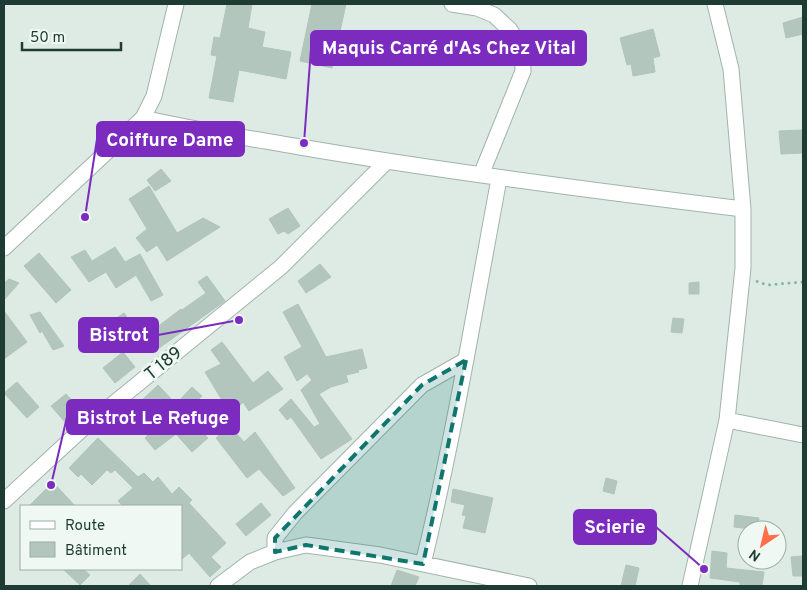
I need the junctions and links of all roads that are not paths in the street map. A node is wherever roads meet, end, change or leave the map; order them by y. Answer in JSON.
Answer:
{"nodes":[{"id":1,"x":176,"y":4,"type":"edge"},
{"id":2,"x":452,"y":4,"type":"edge"},
{"id":3,"x":715,"y":4,"type":"edge"},
{"id":4,"x":144,"y":118,"type":"junction"},
{"id":5,"x":386,"y":162,"type":"junction"},
{"id":6,"x":481,"y":175,"type":"junction"},
{"id":7,"x":499,"y":179,"type":"junction"},
{"id":8,"x":744,"y":209,"type":"junction"},
{"id":9,"x":4,"y":248,"type":"edge"},
{"id":10,"x":466,"y":360,"type":"junction"},
{"id":11,"x":727,"y":420,"type":"junction"},
{"id":12,"x":803,"y":435,"type":"edge"},
{"id":13,"x":4,"y":501,"type":"edge"},
{"id":14,"x":275,"y":552,"type":"junction"},
{"id":15,"x":423,"y":564,"type":"junction"},
{"id":16,"x":218,"y":586,"type":"edge"},
{"id":17,"x":529,"y":586,"type":"edge"},
{"id":18,"x":690,"y":586,"type":"edge"}],
"edges":[{"from":1,"to":4,"type":"street"},
{"from":2,"to":6,"type":"street"},
{"from":3,"to":8,"type":"street"},
{"from":4,"to":5,"type":"street"},
{"from":4,"to":9,"type":"street"},
{"from":5,"to":6,"type":"street"},
{"from":5,"to":13,"type":"street","name":"T 189"},
{"from":6,"to":7,"type":"street"},
{"from":7,"to":8,"type":"street"},
{"from":7,"to":10,"type":"street"},
{"from":8,"to":11,"type":"street"},
{"from":10,"to":14,"type":"street"},
{"from":10,"to":15,"type":"street"},
{"from":11,"to":12,"type":"street"},
{"from":11,"to":18,"type":"street"},
{"from":14,"to":15,"type":"street"},
{"from":14,"to":16,"type":"street"},
{"from":15,"to":17,"type":"street"}]}
